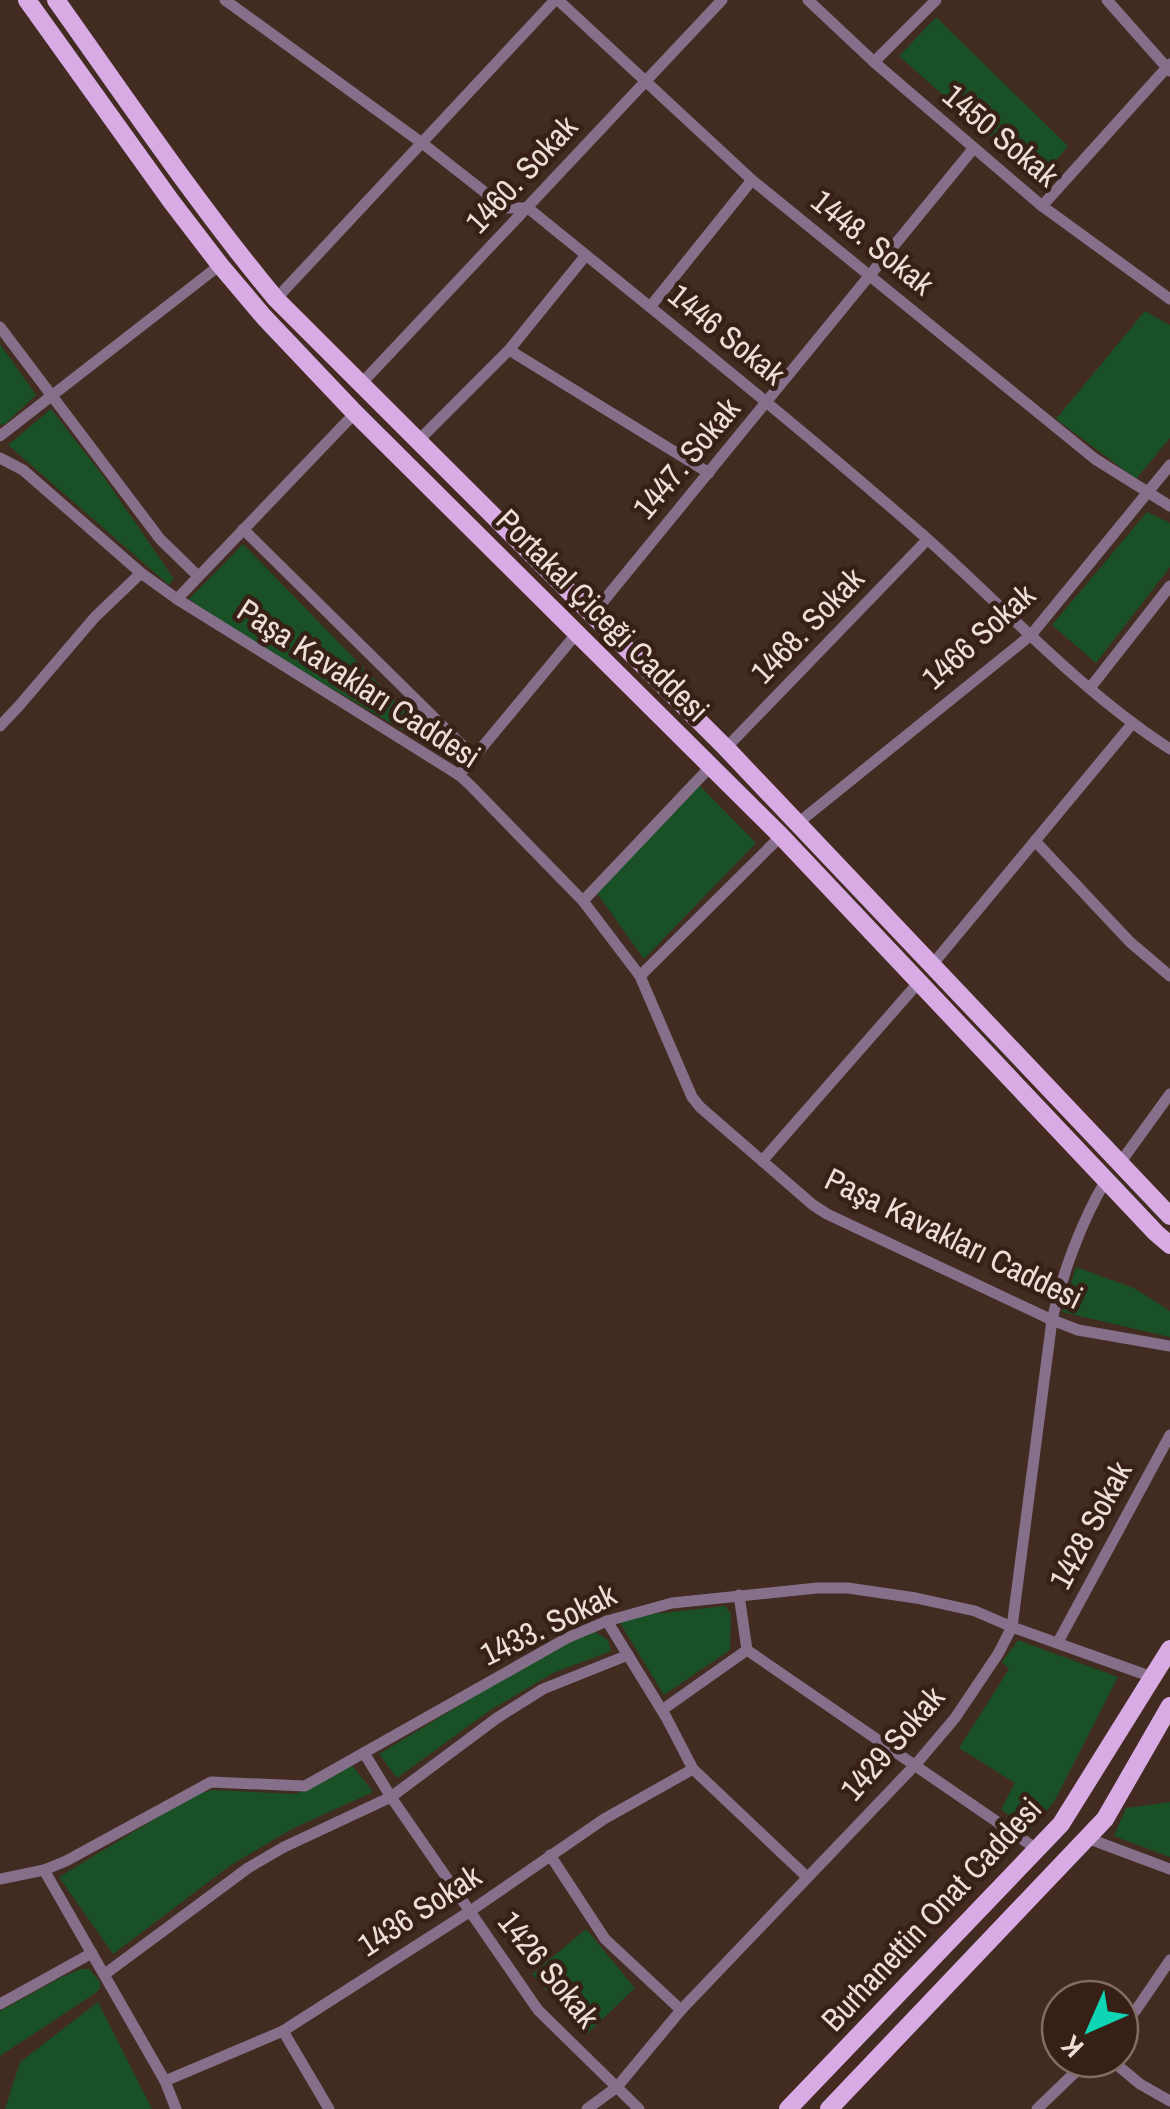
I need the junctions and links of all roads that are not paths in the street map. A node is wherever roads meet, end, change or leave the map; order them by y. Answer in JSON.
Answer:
{"nodes":[{"id":1,"x":27,"y":0,"type":"edge"},
{"id":2,"x":56,"y":0,"type":"edge"},
{"id":3,"x":226,"y":0,"type":"edge"},
{"id":4,"x":556,"y":0,"type":"edge"},
{"id":5,"x":722,"y":0,"type":"edge"},
{"id":6,"x":808,"y":0,"type":"edge"},
{"id":7,"x":936,"y":0,"type":"edge"},
{"id":8,"x":1108,"y":0,"type":"edge"},
{"id":9,"x":874,"y":62,"type":"junction"},
{"id":10,"x":1168,"y":67,"type":"edge"},
{"id":11,"x":644,"y":82,"type":"junction"},
{"id":12,"x":422,"y":143,"type":"junction"},
{"id":13,"x":973,"y":149,"type":"junction"},
{"id":14,"x":752,"y":180,"type":"junction"},
{"id":15,"x":1042,"y":206,"type":"junction"},
{"id":16,"x":528,"y":208,"type":"junction"},
{"id":17,"x":586,"y":255,"type":"junction"},
{"id":18,"x":220,"y":264,"type":"junction"},
{"id":19,"x":871,"y":276,"type":"junction"},
{"id":20,"x":276,"y":299,"type":"junction"},
{"id":21,"x":1170,"y":299,"type":"edge"},
{"id":22,"x":650,"y":307,"type":"junction"},
{"id":23,"x":0,"y":327,"type":"edge"},
{"id":24,"x":509,"y":350,"type":"junction"},
{"id":25,"x":360,"y":386,"type":"junction"},
{"id":26,"x":52,"y":396,"type":"junction"},
{"id":27,"x":768,"y":402,"type":"junction"},
{"id":28,"x":355,"y":413,"type":"junction"},
{"id":29,"x":0,"y":436,"type":"edge"},
{"id":30,"x":417,"y":442,"type":"junction"},
{"id":31,"x":0,"y":458,"type":"edge"},
{"id":32,"x":1170,"y":464,"type":"edge"},
{"id":33,"x":709,"y":473,"type":"junction"},
{"id":34,"x":1147,"y":492,"type":"junction"},
{"id":35,"x":1170,"y":506,"type":"edge"},
{"id":36,"x":243,"y":529,"type":"junction"},
{"id":37,"x":928,"y":540,"type":"junction"},
{"id":38,"x":140,"y":573,"type":"junction"},
{"id":39,"x":198,"y":576,"type":"junction"},
{"id":40,"x":1170,"y":586,"type":"edge"},
{"id":41,"x":177,"y":599,"type":"junction"},
{"id":42,"x":592,"y":614,"type":"junction"},
{"id":43,"x":577,"y":632,"type":"junction"},
{"id":44,"x":1031,"y":635,"type":"junction"},
{"id":45,"x":1090,"y":688,"type":"junction"},
{"id":46,"x":1132,"y":724,"type":"junction"},
{"id":47,"x":0,"y":726,"type":"edge"},
{"id":48,"x":726,"y":748,"type":"junction"},
{"id":49,"x":1170,"y":748,"type":"edge"},
{"id":50,"x":474,"y":757,"type":"junction"},
{"id":51,"x":712,"y":765,"type":"junction"},
{"id":52,"x":459,"y":775,"type":"junction"},
{"id":53,"x":798,"y":823,"type":"junction"},
{"id":54,"x":781,"y":836,"type":"junction"},
{"id":55,"x":1034,"y":841,"type":"junction"},
{"id":56,"x":583,"y":901,"type":"junction"},
{"id":57,"x":932,"y":965,"type":"junction"},
{"id":58,"x":640,"y":976,"type":"junction"},
{"id":59,"x":1170,"y":976,"type":"edge"},
{"id":60,"x":919,"y":982,"type":"junction"},
{"id":61,"x":1170,"y":1094,"type":"edge"},
{"id":62,"x":762,"y":1161,"type":"junction"},
{"id":63,"x":1120,"y":1163,"type":"junction"},
{"id":64,"x":1106,"y":1180,"type":"junction"},
{"id":65,"x":1170,"y":1216,"type":"edge"},
{"id":66,"x":1170,"y":1245,"type":"edge"},
{"id":67,"x":1052,"y":1320,"type":"junction"},
{"id":68,"x":1170,"y":1346,"type":"edge"},
{"id":69,"x":1170,"y":1435,"type":"edge"},
{"id":70,"x":739,"y":1595,"type":"junction"},
{"id":71,"x":607,"y":1620,"type":"junction"},
{"id":72,"x":1012,"y":1627,"type":"junction"},
{"id":73,"x":1058,"y":1642,"type":"junction"},
{"id":74,"x":1170,"y":1649,"type":"edge"},
{"id":75,"x":747,"y":1650,"type":"junction"},
{"id":76,"x":628,"y":1655,"type":"junction"},
{"id":77,"x":1152,"y":1677,"type":"junction"},
{"id":78,"x":1170,"y":1706,"type":"edge"},
{"id":79,"x":662,"y":1710,"type":"junction"},
{"id":80,"x":364,"y":1753,"type":"junction"},
{"id":81,"x":916,"y":1764,"type":"junction"},
{"id":82,"x":694,"y":1769,"type":"junction"},
{"id":83,"x":390,"y":1797,"type":"junction"},
{"id":84,"x":1087,"y":1838,"type":"junction"},
{"id":85,"x":1038,"y":1850,"type":"junction"},
{"id":86,"x":550,"y":1855,"type":"junction"},
{"id":87,"x":1170,"y":1869,"type":"edge"},
{"id":88,"x":44,"y":1870,"type":"junction"},
{"id":89,"x":807,"y":1878,"type":"junction"},
{"id":90,"x":0,"y":1879,"type":"edge"},
{"id":91,"x":469,"y":1912,"type":"junction"},
{"id":92,"x":92,"y":1954,"type":"junction"},
{"id":93,"x":1170,"y":1960,"type":"edge"},
{"id":94,"x":105,"y":1974,"type":"junction"},
{"id":95,"x":0,"y":2004,"type":"edge"},
{"id":96,"x":1140,"y":2004,"type":"edge"},
{"id":97,"x":681,"y":2010,"type":"junction"},
{"id":98,"x":283,"y":2031,"type":"junction"},
{"id":99,"x":1068,"y":2079,"type":"edge"},
{"id":100,"x":1134,"y":2079,"type":"edge"},
{"id":101,"x":165,"y":2081,"type":"junction"},
{"id":102,"x":617,"y":2087,"type":"junction"},
{"id":103,"x":1170,"y":2100,"type":"edge"},
{"id":104,"x":837,"y":2106,"type":"edge"},
{"id":105,"x":176,"y":2109,"type":"edge"},
{"id":106,"x":329,"y":2109,"type":"edge"},
{"id":107,"x":587,"y":2109,"type":"edge"},
{"id":108,"x":639,"y":2109,"type":"edge"},
{"id":109,"x":788,"y":2109,"type":"edge"},
{"id":110,"x":1037,"y":2109,"type":"edge"}],
"edges":[{"from":1,"to":18,"type":"main road","name":"Portakal Çiceği Caddesi"},
{"from":2,"to":20,"type":"main road","name":"Portakal Çiceği Caddesi"},
{"from":3,"to":12,"type":"street","name":"1446 Sokak"},
{"from":4,"to":11,"type":"street","name":"1448. Sokak"},
{"from":4,"to":12,"type":"street"},
{"from":5,"to":11,"type":"street","name":"1460. Sokak"},
{"from":6,"to":9,"type":"street","name":"1450 Sokak"},
{"from":7,"to":9,"type":"street"},
{"from":8,"to":10,"type":"street"},
{"from":9,"to":13,"type":"street","name":"1450 Sokak"},
{"from":10,"to":15,"type":"street"},
{"from":11,"to":14,"type":"street","name":"1448. Sokak"},
{"from":11,"to":16,"type":"street","name":"1460. Sokak"},
{"from":12,"to":16,"type":"street","name":"1446 Sokak"},
{"from":12,"to":20,"type":"street"},
{"from":13,"to":15,"type":"street","name":"1450 Sokak"},
{"from":13,"to":19,"type":"street","name":"1447. Sokak"},
{"from":14,"to":19,"type":"street","name":"1448. Sokak"},
{"from":14,"to":22,"type":"street"},
{"from":15,"to":21,"type":"street","name":"1450 Sokak"},
{"from":16,"to":17,"type":"street","name":"1446 Sokak"},
{"from":16,"to":25,"type":"street","name":"1460. Sokak"},
{"from":17,"to":22,"type":"street","name":"1446 Sokak"},
{"from":17,"to":24,"type":"street"},
{"from":18,"to":26,"type":"street"},
{"from":18,"to":28,"type":"main road","name":"Portakal Çiceği Caddesi"},
{"from":19,"to":27,"type":"street","name":"1447. Sokak"},
{"from":19,"to":34,"type":"street","name":"1448. Sokak"},
{"from":20,"to":25,"type":"main road","name":"Portakal Çiceği Caddesi"},
{"from":22,"to":27,"type":"street","name":"1446 Sokak"},
{"from":23,"to":26,"type":"street"},
{"from":24,"to":30,"type":"street"},
{"from":24,"to":33,"type":"street"},
{"from":25,"to":30,"type":"main road","name":"Portakal Çiceği Caddesi"},
{"from":26,"to":29,"type":"street"},
{"from":26,"to":39,"type":"street"},
{"from":27,"to":33,"type":"street","name":"1447. Sokak"},
{"from":27,"to":37,"type":"street","name":"1446 Sokak"},
{"from":28,"to":36,"type":"street"},
{"from":28,"to":43,"type":"main road","name":"Portakal Çiceği Caddesi"},
{"from":30,"to":42,"type":"main road","name":"Portakal Çiceği Caddesi"},
{"from":31,"to":38,"type":"street","name":"Paşa Kavakları Caddesi"},
{"from":32,"to":34,"type":"street","name":"1466 Sokak"},
{"from":33,"to":42,"type":"street","name":"1447. Sokak"},
{"from":34,"to":35,"type":"street","name":"1448. Sokak"},
{"from":34,"to":44,"type":"street","name":"1466 Sokak"},
{"from":36,"to":39,"type":"street"},
{"from":36,"to":50,"type":"street"},
{"from":37,"to":44,"type":"street","name":"1446 Sokak"},
{"from":37,"to":48,"type":"street","name":"1468. Sokak"},
{"from":38,"to":41,"type":"street","name":"Paşa Kavakları Caddesi"},
{"from":38,"to":47,"type":"street"},
{"from":39,"to":41,"type":"street"},
{"from":40,"to":45,"type":"street"},
{"from":41,"to":52,"type":"street","name":"Paşa Kavakları Caddesi"},
{"from":42,"to":48,"type":"main road","name":"Portakal Çiceği Caddesi"},
{"from":43,"to":50,"type":"street"},
{"from":43,"to":51,"type":"main road","name":"Portakal Çiceği Caddesi"},
{"from":44,"to":45,"type":"street","name":"1446 Sokak"},
{"from":44,"to":53,"type":"street","name":"1466 Sokak"},
{"from":45,"to":46,"type":"street","name":"1446 Sokak"},
{"from":46,"to":49,"type":"street","name":"1446 Sokak"},
{"from":46,"to":55,"type":"street"},
{"from":48,"to":53,"type":"main road","name":"Portakal Çiceği Caddesi"},
{"from":50,"to":52,"type":"street"},
{"from":51,"to":54,"type":"main road","name":"Portakal Çiceği Caddesi"},
{"from":51,"to":56,"type":"street"},
{"from":52,"to":56,"type":"street","name":"Paşa Kavakları Caddesi"},
{"from":53,"to":57,"type":"main road","name":"Portakal Çiceği Caddesi"},
{"from":54,"to":58,"type":"street"},
{"from":54,"to":60,"type":"main road","name":"Portakal Çiceği Caddesi"},
{"from":55,"to":57,"type":"street"},
{"from":55,"to":59,"type":"street"},
{"from":56,"to":58,"type":"street","name":"Paşa Kavakları Caddesi"},
{"from":57,"to":63,"type":"main road","name":"Portakal Çiceği Caddesi"},
{"from":58,"to":62,"type":"street","name":"Paşa Kavakları Caddesi"},
{"from":60,"to":62,"type":"street"},
{"from":60,"to":64,"type":"main road","name":"Portakal Çiceği Caddesi"},
{"from":61,"to":63,"type":"street"},
{"from":62,"to":67,"type":"street","name":"Paşa Kavakları Caddesi"},
{"from":63,"to":65,"type":"main road","name":"Portakal Çiceği Caddesi"},
{"from":64,"to":66,"type":"main road","name":"Portakal Çiceği Caddesi"},
{"from":64,"to":67,"type":"street","name":"1429 Sokak"},
{"from":67,"to":68,"type":"street","name":"Paşa Kavakları Caddesi"},
{"from":67,"to":72,"type":"street","name":"1429 Sokak"},
{"from":69,"to":73,"type":"street","name":"1428 Sokak"},
{"from":70,"to":71,"type":"street","name":"1433. Sokak"},
{"from":70,"to":72,"type":"street","name":"1433. Sokak"},
{"from":70,"to":75,"type":"street"},
{"from":71,"to":76,"type":"street"},
{"from":71,"to":80,"type":"street","name":"1433. Sokak"},
{"from":72,"to":73,"type":"street","name":"1433. Sokak"},
{"from":72,"to":81,"type":"street","name":"1429 Sokak"},
{"from":73,"to":77,"type":"street","name":"1433. Sokak"},
{"from":74,"to":77,"type":"main road","name":"Burhanettin Onat Caddesi"},
{"from":75,"to":79,"type":"street"},
{"from":75,"to":81,"type":"street"},
{"from":76,"to":79,"type":"street"},
{"from":76,"to":83,"type":"street"},
{"from":77,"to":85,"type":"main road","name":"Burhanettin Onat Caddesi"},
{"from":78,"to":84,"type":"main road","name":"Burhanettin Onat Caddesi"},
{"from":79,"to":82,"type":"street"},
{"from":80,"to":83,"type":"street","name":"1426 Sokak"},
{"from":80,"to":88,"type":"street","name":"1433. Sokak"},
{"from":81,"to":85,"type":"street"},
{"from":81,"to":89,"type":"street","name":"1429 Sokak"},
{"from":82,"to":86,"type":"street","name":"1436 Sokak"},
{"from":82,"to":89,"type":"street"},
{"from":83,"to":91,"type":"street","name":"1426 Sokak"},
{"from":83,"to":94,"type":"street"},
{"from":84,"to":87,"type":"street"},
{"from":84,"to":104,"type":"main road","name":"Burhanettin Onat Caddesi"},
{"from":85,"to":109,"type":"main road","name":"Burhanettin Onat Caddesi"},
{"from":86,"to":91,"type":"street","name":"1436 Sokak"},
{"from":86,"to":97,"type":"street"},
{"from":88,"to":90,"type":"street","name":"1433. Sokak"},
{"from":88,"to":92,"type":"street"},
{"from":89,"to":97,"type":"street","name":"1429 Sokak"},
{"from":91,"to":98,"type":"street","name":"1436 Sokak"},
{"from":91,"to":102,"type":"street","name":"1426 Sokak"},
{"from":92,"to":94,"type":"street"},
{"from":92,"to":95,"type":"street"},
{"from":93,"to":96,"type":"street"},
{"from":94,"to":101,"type":"street"},
{"from":97,"to":102,"type":"street","name":"1429 Sokak"},
{"from":98,"to":101,"type":"street","name":"1436 Sokak"},
{"from":98,"to":106,"type":"street"},
{"from":99,"to":110,"type":"street"},
{"from":100,"to":103,"type":"street"},
{"from":101,"to":105,"type":"street"},
{"from":102,"to":107,"type":"street","name":"1429 Sokak"},
{"from":102,"to":108,"type":"street","name":"1426 Sokak"}]}
